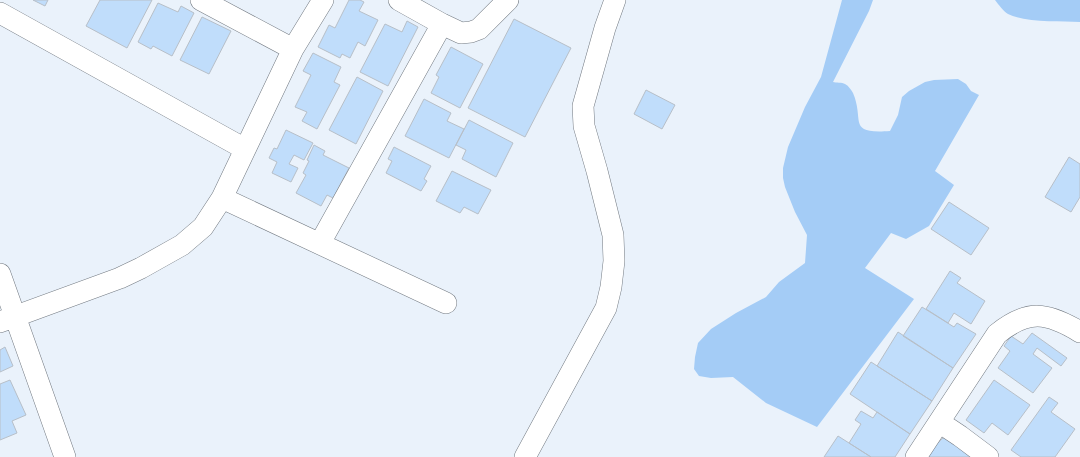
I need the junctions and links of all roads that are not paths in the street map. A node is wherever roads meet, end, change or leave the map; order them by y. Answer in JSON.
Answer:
{"nodes":[{"id":1,"x":201,"y":0,"type":"edge"},
{"id":2,"x":323,"y":0,"type":"edge"},
{"id":3,"x":399,"y":0,"type":"edge"},
{"id":4,"x":508,"y":0,"type":"edge"},
{"id":5,"x":615,"y":0,"type":"edge"},
{"id":6,"x":0,"y":13,"type":"edge"},
{"id":7,"x":442,"y":24,"type":"junction"},
{"id":8,"x":292,"y":49,"type":"junction"},
{"id":9,"x":245,"y":149,"type":"junction"},
{"id":10,"x":222,"y":198,"type":"junction"},
{"id":11,"x":320,"y":243,"type":"junction"},
{"id":12,"x":0,"y":274,"type":"edge"},
{"id":13,"x":446,"y":303,"type":"dead end"},
{"id":14,"x":8,"y":319,"type":"edge"},
{"id":15,"x":1080,"y":332,"type":"edge"},
{"id":16,"x":938,"y":422,"type":"junction"},
{"id":17,"x":58,"y":455,"type":"edge"},
{"id":18,"x":525,"y":457,"type":"edge"},
{"id":19,"x":916,"y":457,"type":"edge"},
{"id":20,"x":988,"y":457,"type":"edge"}],
"edges":[{"from":1,"to":8,"type":"street"},
{"from":2,"to":8,"type":"street"},
{"from":3,"to":7,"type":"street"},
{"from":4,"to":7,"type":"street"},
{"from":5,"to":18,"type":"street"},
{"from":6,"to":9,"type":"street"},
{"from":7,"to":11,"type":"street"},
{"from":8,"to":9,"type":"street"},
{"from":9,"to":10,"type":"street"},
{"from":10,"to":11,"type":"street"},
{"from":10,"to":14,"type":"street"},
{"from":11,"to":13,"type":"street"},
{"from":12,"to":14,"type":"street"},
{"from":14,"to":17,"type":"street"},
{"from":15,"to":16,"type":"street"},
{"from":16,"to":19,"type":"street"},
{"from":16,"to":20,"type":"street"}]}
